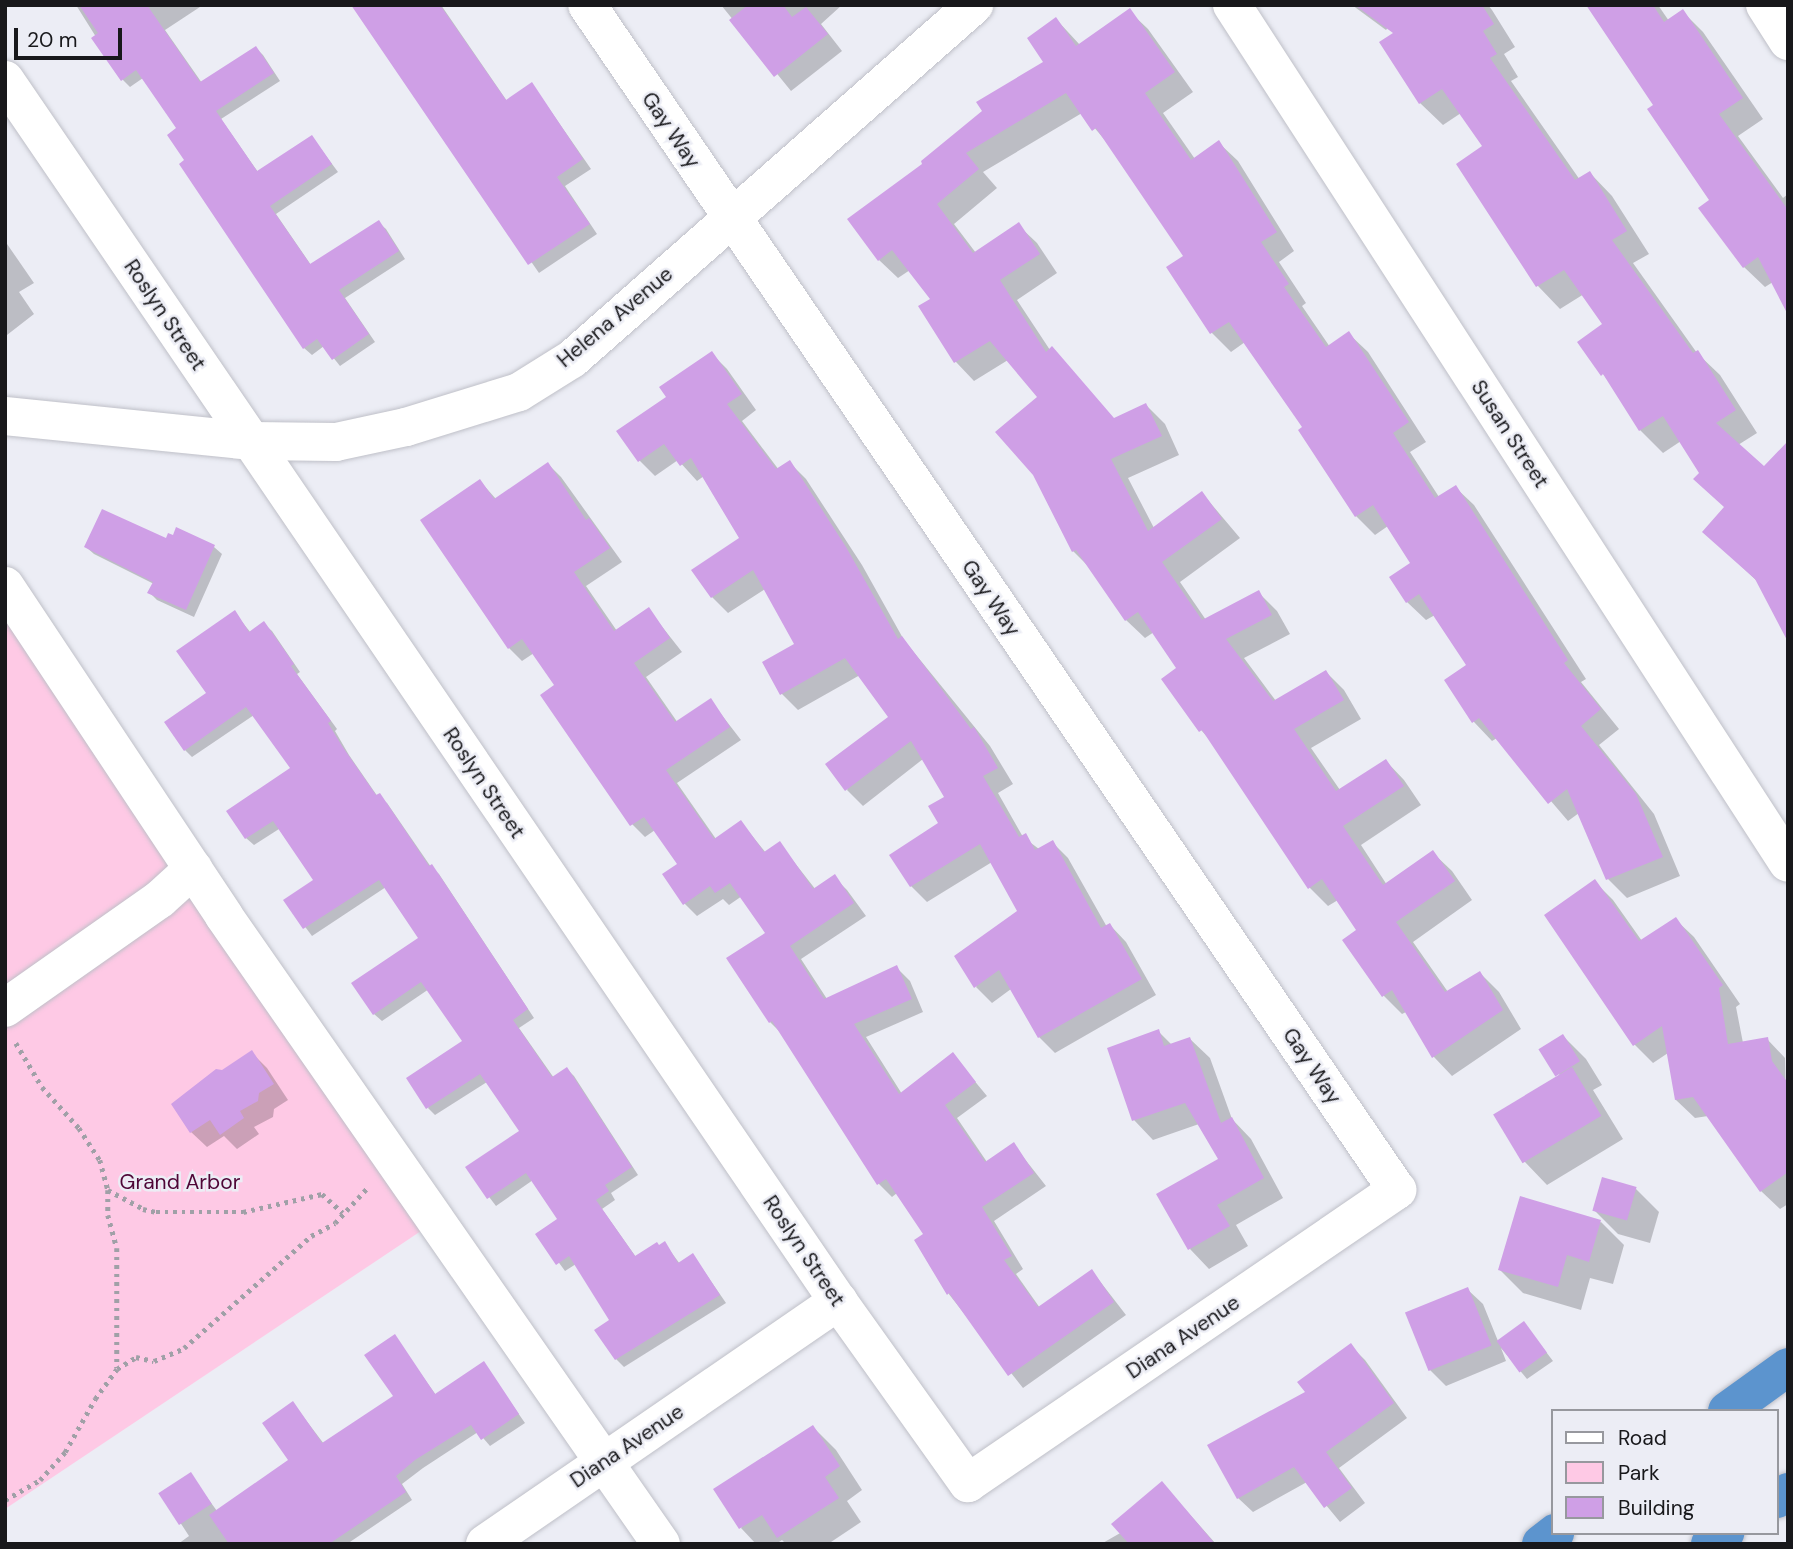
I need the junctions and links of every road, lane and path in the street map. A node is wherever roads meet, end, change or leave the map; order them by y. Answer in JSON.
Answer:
{"nodes":[{"id":1,"x":587,"y":5,"type":"edge"},
{"id":2,"x":974,"y":5,"type":"edge"},
{"id":3,"x":1232,"y":5,"type":"edge"},
{"id":4,"x":1765,"y":5,"type":"edge"},
{"id":5,"x":1788,"y":41,"type":"edge"},
{"id":6,"x":5,"y":80,"type":"edge"},
{"id":7,"x":730,"y":217,"type":"junction"},
{"id":8,"x":5,"y":416,"type":"edge"},
{"id":9,"x":251,"y":441,"type":"junction"},
{"id":10,"x":5,"y":586,"type":"edge"},
{"id":11,"x":1788,"y":863,"type":"edge"},
{"id":12,"x":193,"y":869,"type":"junction"},
{"id":13,"x":8,"y":1022,"type":"edge"},
{"id":14,"x":399,"y":1167,"type":"junction"},
{"id":15,"x":108,"y":1190,"type":"junction"},
{"id":16,"x":1397,"y":1190,"type":"joint"},
{"id":17,"x":343,"y":1213,"type":"junction"},
{"id":18,"x":838,"y":1301,"type":"junction"},
{"id":19,"x":1788,"y":1367,"type":"edge"},
{"id":20,"x":117,"y":1369,"type":"junction"},
{"id":21,"x":1730,"y":1409,"type":"edge"},
{"id":22,"x":605,"y":1461,"type":"junction"},
{"id":23,"x":968,"y":1483,"type":"joint"},
{"id":24,"x":5,"y":1500,"type":"edge"},
{"id":25,"x":485,"y":1544,"type":"edge"},
{"id":26,"x":661,"y":1544,"type":"edge"}],
"edges":[{"from":1,"to":7,"type":"street","name":"Gay Way"},
{"from":2,"to":7,"type":"street","name":"Helena Avenue"},
{"from":3,"to":11,"type":"street","name":"Susan Street"},
{"from":4,"to":5,"type":"street"},
{"from":6,"to":9,"type":"street","name":"Roslyn Street"},
{"from":7,"to":9,"type":"street","name":"Helena Avenue"},
{"from":7,"to":16,"type":"street","name":"Gay Way"},
{"from":8,"to":9,"type":"street","name":"Helena Avenue"},
{"from":9,"to":18,"type":"street","name":"Roslyn Street"},
{"from":10,"to":12,"type":"street"},
{"from":12,"to":13,"type":"street"},
{"from":12,"to":14,"type":"street"},
{"from":13,"to":15,"type":"path"},
{"from":14,"to":17,"type":"path"},
{"from":14,"to":22,"type":"street"},
{"from":15,"to":17,"type":"path"},
{"from":15,"to":20,"type":"path"},
{"from":16,"to":23,"type":"street","name":"Diana Avenue"},
{"from":17,"to":20,"type":"path"},
{"from":18,"to":22,"type":"street","name":"Diana Avenue"},
{"from":18,"to":23,"type":"street","name":"Roslyn Street"},
{"from":19,"to":21,"type":"highway"},
{"from":20,"to":24,"type":"path"},
{"from":22,"to":25,"type":"street","name":"Diana Avenue"},
{"from":22,"to":26,"type":"street"}]}
